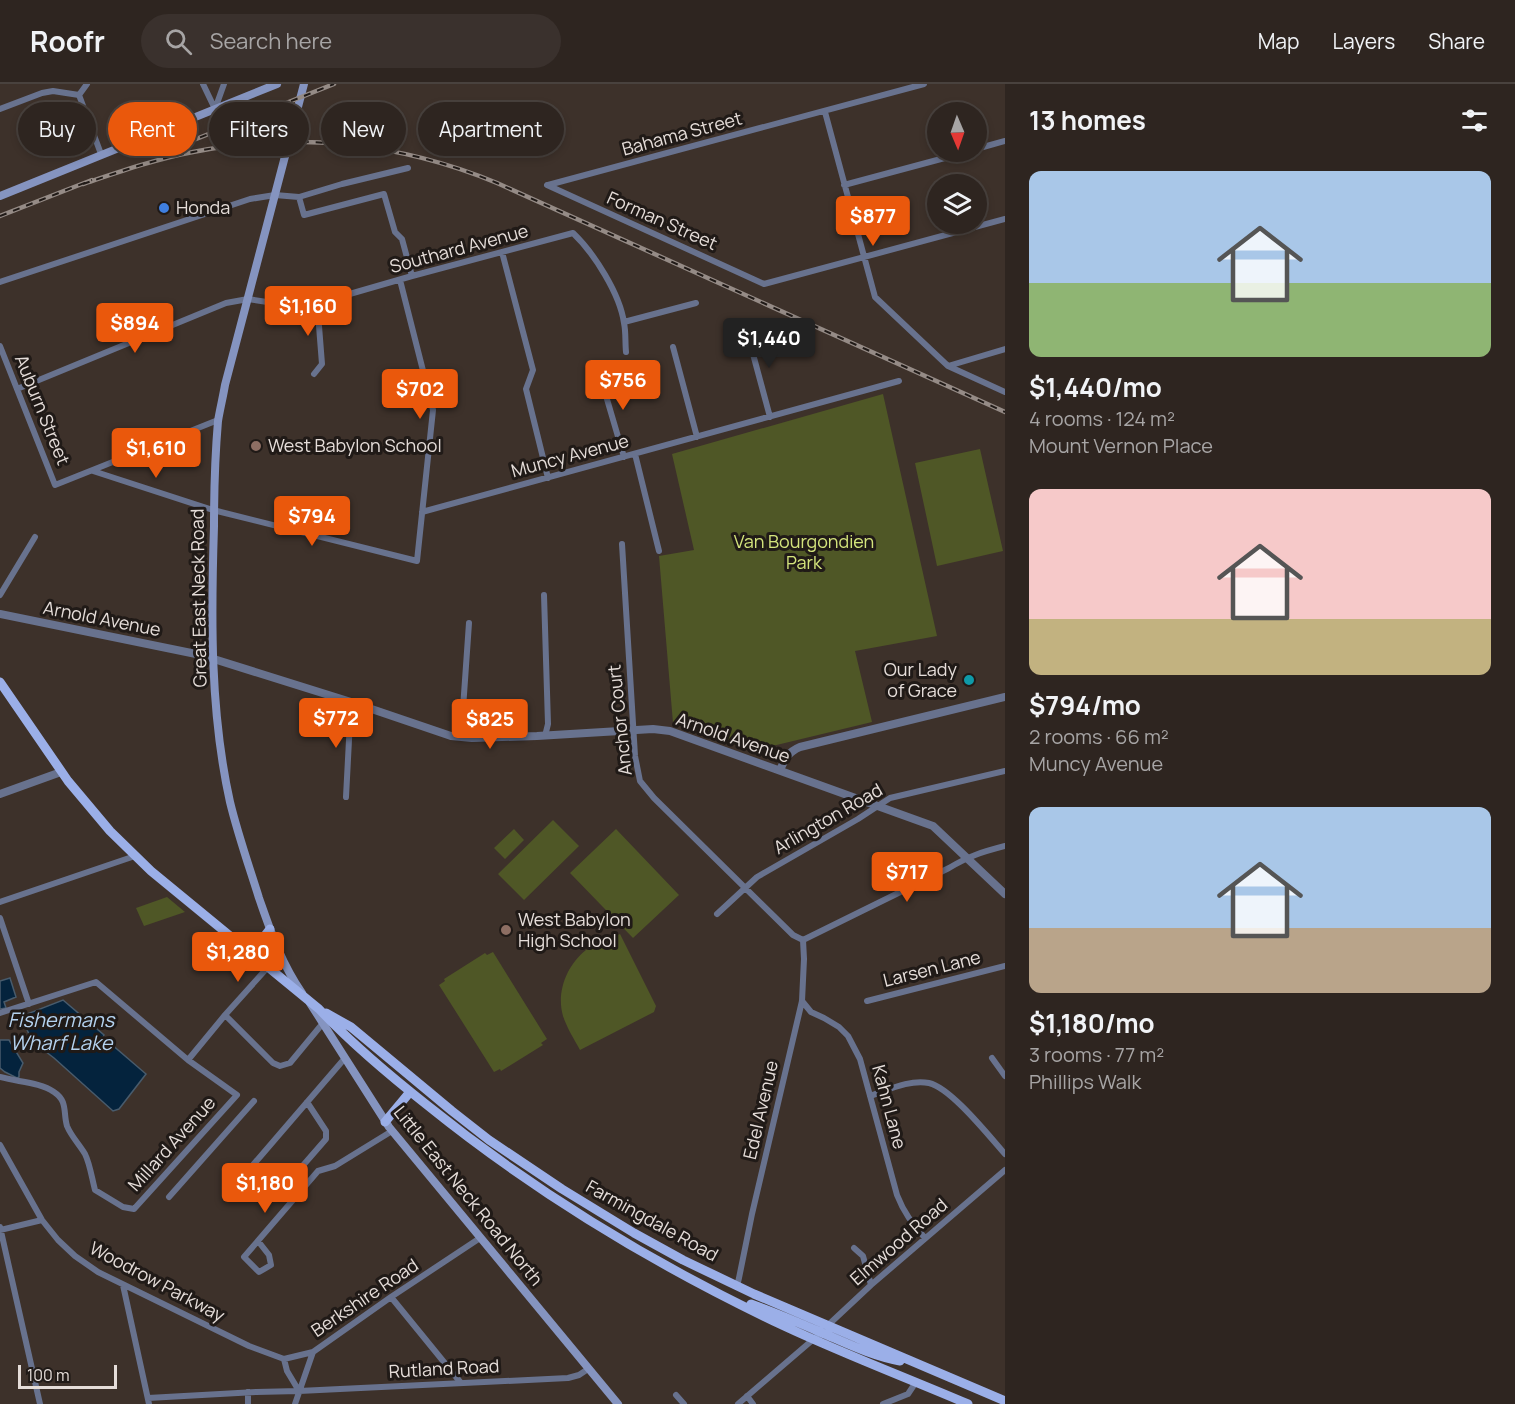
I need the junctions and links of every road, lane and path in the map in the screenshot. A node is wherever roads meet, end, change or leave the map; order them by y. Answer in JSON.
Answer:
{"nodes":[{"id":1,"x":87,"y":84,"type":"edge"},
{"id":2,"x":203,"y":84,"type":"edge"},
{"id":3,"x":224,"y":84,"type":"edge"},
{"id":4,"x":277,"y":84,"type":"edge"},
{"id":5,"x":304,"y":84,"type":"edge"},
{"id":6,"x":924,"y":84,"type":"edge"},
{"id":7,"x":79,"y":95,"type":"junction"},
{"id":8,"x":212,"y":102,"type":"edge"},
{"id":9,"x":218,"y":102,"type":"edge"},
{"id":10,"x":232,"y":102,"type":"edge"},
{"id":11,"x":0,"y":109,"type":"edge"},
{"id":12,"x":209,"y":111,"type":"edge"},
{"id":13,"x":825,"y":112,"type":"junction"},
{"id":14,"x":1005,"y":141,"type":"edge"},
{"id":15,"x":987,"y":146,"type":"edge"},
{"id":16,"x":101,"y":154,"type":"junction"},
{"id":17,"x":930,"y":162,"type":"edge"},
{"id":18,"x":408,"y":168,"type":"dead end"},
{"id":19,"x":548,"y":185,"type":"joint"},
{"id":20,"x":844,"y":185,"type":"junction"},
{"id":21,"x":275,"y":195,"type":"junction"},
{"id":22,"x":0,"y":196,"type":"edge"},
{"id":23,"x":299,"y":198,"type":"junction"},
{"id":24,"x":1005,"y":219,"type":"edge"},
{"id":25,"x":502,"y":252,"type":"junction"},
{"id":26,"x":864,"y":256,"type":"junction"},
{"id":27,"x":412,"y":276,"type":"junction"},
{"id":28,"x":400,"y":280,"type":"junction"},
{"id":29,"x":0,"y":282,"type":"edge"},
{"id":30,"x":248,"y":299,"type":"junction"},
{"id":31,"x":696,"y":303,"type":"dead end"},
{"id":32,"x":315,"y":304,"type":"junction"},
{"id":33,"x":624,"y":322,"type":"junction"},
{"id":34,"x":746,"y":328,"type":"dead end"},
{"id":35,"x":0,"y":346,"type":"edge"},
{"id":36,"x":673,"y":347,"type":"dead end"},
{"id":37,"x":1005,"y":350,"type":"edge"},
{"id":38,"x":626,"y":351,"type":"dead end"},
{"id":39,"x":948,"y":366,"type":"junction"},
{"id":40,"x":599,"y":372,"type":"dead end"},
{"id":41,"x":314,"y":374,"type":"dead end"},
{"id":42,"x":898,"y":381,"type":"dead end"},
{"id":43,"x":17,"y":389,"type":"junction"},
{"id":44,"x":1005,"y":392,"type":"edge"},
{"id":45,"x":770,"y":417,"type":"junction"},
{"id":46,"x":219,"y":420,"type":"junction"},
{"id":47,"x":697,"y":437,"type":"junction"},
{"id":48,"x":635,"y":454,"type":"junction"},
{"id":49,"x":624,"y":457,"type":"junction"},
{"id":50,"x":93,"y":471,"type":"junction"},
{"id":51,"x":548,"y":478,"type":"junction"},
{"id":52,"x":213,"y":510,"type":"junction"},
{"id":53,"x":422,"y":512,"type":"junction"},
{"id":54,"x":35,"y":537,"type":"dead end"},
{"id":55,"x":622,"y":544,"type":"dead end"},
{"id":56,"x":659,"y":550,"type":"dead end"},
{"id":57,"x":0,"y":595,"type":"edge"},
{"id":58,"x":544,"y":595,"type":"dead end"},
{"id":59,"x":0,"y":614,"type":"edge"},
{"id":60,"x":469,"y":623,"type":"dead end"},
{"id":61,"x":214,"y":658,"type":"junction"},
{"id":62,"x":0,"y":682,"type":"edge"},
{"id":63,"x":1005,"y":697,"type":"edge"},
{"id":64,"x":351,"y":702,"type":"junction"},
{"id":65,"x":633,"y":730,"type":"junction"},
{"id":66,"x":545,"y":736,"type":"junction"},
{"id":67,"x":461,"y":737,"type":"junction"},
{"id":68,"x":780,"y":770,"type":"junction"},
{"id":69,"x":1005,"y":771,"type":"edge"},
{"id":70,"x":61,"y":772,"type":"junction"},
{"id":71,"x":0,"y":794,"type":"edge"},
{"id":72,"x":346,"y":797,"type":"dead end"},
{"id":73,"x":877,"y":806,"type":"junction"},
{"id":74,"x":1005,"y":846,"type":"edge"},
{"id":75,"x":135,"y":856,"type":"junction"},
{"id":76,"x":967,"y":858,"type":"junction"},
{"id":77,"x":744,"y":888,"type":"junction"},
{"id":78,"x":1005,"y":894,"type":"edge"},
{"id":79,"x":0,"y":902,"type":"edge"},
{"id":80,"x":717,"y":914,"type":"dead end"},
{"id":81,"x":0,"y":918,"type":"edge"},
{"id":82,"x":270,"y":929,"type":"junction"},
{"id":83,"x":803,"y":940,"type":"junction"},
{"id":84,"x":243,"y":946,"type":"junction"},
{"id":85,"x":1005,"y":966,"type":"edge"},
{"id":86,"x":268,"y":967,"type":"junction"},
{"id":87,"x":306,"y":998,"type":"junction"},
{"id":88,"x":802,"y":1001,"type":"junction"},
{"id":89,"x":867,"y":1001,"type":"dead end"},
{"id":90,"x":29,"y":1004,"type":"junction"},
{"id":91,"x":319,"y":1009,"type":"junction"},
{"id":92,"x":0,"y":1013,"type":"edge"},
{"id":93,"x":225,"y":1015,"type":"junction"},
{"id":94,"x":323,"y":1023,"type":"junction"},
{"id":95,"x":345,"y":1058,"type":"junction"},
{"id":96,"x":992,"y":1058,"type":"dead end"},
{"id":97,"x":188,"y":1060,"type":"junction"},
{"id":98,"x":1005,"y":1076,"type":"edge"},
{"id":99,"x":0,"y":1077,"type":"edge"},
{"id":100,"x":410,"y":1092,"type":"junction"},
{"id":101,"x":870,"y":1096,"type":"junction"},
{"id":102,"x":254,"y":1101,"type":"dead end"},
{"id":103,"x":307,"y":1102,"type":"junction"},
{"id":104,"x":386,"y":1122,"type":"junction"},
{"id":105,"x":392,"y":1131,"type":"junction"},
{"id":106,"x":0,"y":1145,"type":"edge"},
{"id":107,"x":1005,"y":1154,"type":"edge"},
{"id":108,"x":250,"y":1168,"type":"junction"},
{"id":109,"x":1005,"y":1170,"type":"edge"},
{"id":110,"x":228,"y":1194,"type":"dead end"},
{"id":111,"x":169,"y":1197,"type":"dead end"},
{"id":112,"x":42,"y":1220,"type":"junction"},
{"id":113,"x":0,"y":1229,"type":"edge"},
{"id":114,"x":480,"y":1238,"type":"junction"},
{"id":115,"x":925,"y":1238,"type":"junction"},
{"id":116,"x":258,"y":1240,"type":"junction"},
{"id":117,"x":854,"y":1248,"type":"dead end"},
{"id":118,"x":123,"y":1285,"type":"junction"},
{"id":119,"x":871,"y":1285,"type":"junction"},
{"id":120,"x":737,"y":1286,"type":"junction"},
{"id":121,"x":391,"y":1297,"type":"junction"},
{"id":122,"x":821,"y":1332,"type":"junction"},
{"id":123,"x":313,"y":1352,"type":"junction"},
{"id":124,"x":284,"y":1359,"type":"junction"},
{"id":125,"x":588,"y":1369,"type":"junction"},
{"id":126,"x":916,"y":1382,"type":"junction"},
{"id":127,"x":461,"y":1383,"type":"junction"},
{"id":128,"x":299,"y":1391,"type":"junction"},
{"id":129,"x":248,"y":1392,"type":"junction"},
{"id":130,"x":676,"y":1395,"type":"dead end"},
{"id":131,"x":747,"y":1396,"type":"junction"},
{"id":132,"x":148,"y":1401,"type":"edge"},
{"id":133,"x":1005,"y":1401,"type":"edge"},
{"id":134,"x":40,"y":1404,"type":"edge"},
{"id":135,"x":248,"y":1404,"type":"edge"},
{"id":136,"x":295,"y":1404,"type":"edge"},
{"id":137,"x":618,"y":1404,"type":"edge"},
{"id":138,"x":684,"y":1404,"type":"edge"},
{"id":139,"x":738,"y":1404,"type":"edge"},
{"id":140,"x":753,"y":1404,"type":"edge"},
{"id":141,"x":883,"y":1404,"type":"edge"},
{"id":142,"x":968,"y":1404,"type":"edge"}],
"edges":[{"from":1,"to":7,"type":"street"},
{"from":2,"to":8,"type":"street"},
{"from":3,"to":9,"type":"street"},
{"from":4,"to":10,"type":"main road"},
{"from":5,"to":21,"type":"main road","name":"Great East Neck Road"},
{"from":6,"to":13,"type":"street","name":"Bahama Street"},
{"from":7,"to":11,"type":"street"},
{"from":7,"to":16,"type":"street"},
{"from":12,"to":16,"type":"main road"},
{"from":13,"to":19,"type":"street","name":"Bahama Street"},
{"from":13,"to":20,"type":"street"},
{"from":14,"to":15,"type":"street"},
{"from":16,"to":22,"type":"main road"},
{"from":17,"to":20,"type":"street"},
{"from":18,"to":23,"type":"street"},
{"from":19,"to":26,"type":"street","name":"Forman Street"},
{"from":20,"to":26,"type":"street"},
{"from":21,"to":23,"type":"street"},
{"from":21,"to":29,"type":"street"},
{"from":21,"to":30,"type":"main road","name":"Great East Neck Road"},
{"from":23,"to":27,"type":"street"},
{"from":24,"to":26,"type":"street"},
{"from":25,"to":27,"type":"street","name":"Southard Avenue"},
{"from":25,"to":33,"type":"street","name":"Southard Avenue"},
{"from":25,"to":51,"type":"street"},
{"from":26,"to":39,"type":"street"},
{"from":27,"to":28,"type":"street","name":"Southard Avenue"},
{"from":28,"to":32,"type":"street","name":"Southard Avenue"},
{"from":28,"to":53,"type":"street"},
{"from":30,"to":32,"type":"street","name":"Southard Avenue"},
{"from":30,"to":43,"type":"street"},
{"from":30,"to":46,"type":"main road","name":"Great East Neck Road"},
{"from":31,"to":33,"type":"street"},
{"from":32,"to":41,"type":"street"},
{"from":33,"to":38,"type":"street"},
{"from":34,"to":45,"type":"street"},
{"from":35,"to":43,"type":"street","name":"Auburn Street"},
{"from":36,"to":47,"type":"street"},
{"from":37,"to":39,"type":"street"},
{"from":39,"to":44,"type":"street"},
{"from":40,"to":49,"type":"street"},
{"from":42,"to":45,"type":"street","name":"Muncy Avenue"},
{"from":43,"to":50,"type":"street","name":"Auburn Street"},
{"from":45,"to":47,"type":"street","name":"Muncy Avenue"},
{"from":46,"to":50,"type":"street"},
{"from":46,"to":52,"type":"main road","name":"Great East Neck Road"},
{"from":47,"to":48,"type":"street","name":"Muncy Avenue"},
{"from":48,"to":49,"type":"street","name":"Muncy Avenue"},
{"from":48,"to":56,"type":"street"},
{"from":49,"to":51,"type":"street","name":"Muncy Avenue"},
{"from":50,"to":52,"type":"street"},
{"from":51,"to":53,"type":"street","name":"Muncy Avenue"},
{"from":52,"to":53,"type":"street"},
{"from":52,"to":61,"type":"main road","name":"Great East Neck Road"},
{"from":54,"to":57,"type":"street"},
{"from":55,"to":65,"type":"street","name":"Anchor Court"},
{"from":58,"to":66,"type":"street"},
{"from":59,"to":61,"type":"street","name":"Arnold Avenue"},
{"from":60,"to":67,"type":"street"},
{"from":61,"to":64,"type":"street","name":"Arnold Avenue"},
{"from":61,"to":82,"type":"main road","name":"Great East Neck Road"},
{"from":62,"to":70,"type":"main road"},
{"from":63,"to":68,"type":"street"},
{"from":64,"to":67,"type":"street","name":"Arnold Avenue"},
{"from":64,"to":72,"type":"street"},
{"from":65,"to":66,"type":"street","name":"Arnold Avenue"},
{"from":65,"to":68,"type":"street","name":"Arnold Avenue"},
{"from":65,"to":77,"type":"street","name":"Anchor Court"},
{"from":66,"to":67,"type":"street","name":"Arnold Avenue"},
{"from":68,"to":73,"type":"street","name":"Arnold Avenue"},
{"from":69,"to":73,"type":"street","name":"Arlington Road"},
{"from":70,"to":71,"type":"street"},
{"from":70,"to":75,"type":"main road"},
{"from":73,"to":76,"type":"street","name":"Arnold Avenue"},
{"from":73,"to":77,"type":"street","name":"Arlington Road"},
{"from":74,"to":76,"type":"street"},
{"from":75,"to":79,"type":"street"},
{"from":75,"to":84,"type":"main road"},
{"from":76,"to":78,"type":"street","name":"Arnold Avenue"},
{"from":76,"to":83,"type":"street"},
{"from":77,"to":80,"type":"street","name":"Arlington Road"},
{"from":77,"to":83,"type":"street","name":"Anchor Court"},
{"from":81,"to":90,"type":"street"},
{"from":82,"to":84,"type":"main road"},
{"from":82,"to":87,"type":"main road","name":"Great East Neck Road"},
{"from":83,"to":88,"type":"street","name":"Edel Avenue"},
{"from":84,"to":86,"type":"main road"},
{"from":85,"to":89,"type":"street","name":"Larsen Lane"},
{"from":86,"to":87,"type":"main road","name":"Farmingdale Road"},
{"from":86,"to":93,"type":"street"},
{"from":87,"to":91,"type":"main road","name":"Farmingdale Road"},
{"from":87,"to":94,"type":"main road","name":"Little East Neck Road North"},
{"from":88,"to":101,"type":"street","name":"Kahn Lane"},
{"from":88,"to":120,"type":"street","name":"Edel Avenue"},
{"from":90,"to":92,"type":"street","name":"Millard Avenue"},
{"from":90,"to":97,"type":"street","name":"Millard Avenue"},
{"from":91,"to":100,"type":"main road","name":"Farmingdale Road"},
{"from":91,"to":120,"type":"main road","name":"Farmingdale Road"},
{"from":93,"to":94,"type":"street"},
{"from":93,"to":97,"type":"street"},
{"from":94,"to":95,"type":"main road","name":"Little East Neck Road North"},
{"from":95,"to":103,"type":"street"},
{"from":95,"to":104,"type":"main road","name":"Little East Neck Road North"},
{"from":96,"to":98,"type":"street"},
{"from":97,"to":99,"type":"street","name":"Millard Avenue"},
{"from":100,"to":104,"type":"main road"},
{"from":100,"to":122,"type":"main road","name":"Farmingdale Road"},
{"from":101,"to":107,"type":"street"},
{"from":101,"to":115,"type":"street","name":"Kahn Lane"},
{"from":102,"to":111,"type":"street"},
{"from":103,"to":108,"type":"street"},
{"from":103,"to":108,"type":"street"},
{"from":104,"to":105,"type":"main road","name":"Little East Neck Road North"},
{"from":105,"to":114,"type":"main road","name":"Little East Neck Road North"},
{"from":105,"to":116,"type":"street"},
{"from":106,"to":112,"type":"street","name":"Woodrow Parkway"},
{"from":108,"to":110,"type":"street"},
{"from":109,"to":115,"type":"street","name":"Elmwood Road"},
{"from":112,"to":113,"type":"street"},
{"from":112,"to":118,"type":"street","name":"Woodrow Parkway"},
{"from":113,"to":134,"type":"street"},
{"from":114,"to":121,"type":"street","name":"Berkshire Road"},
{"from":114,"to":125,"type":"main road","name":"Little East Neck Road North"},
{"from":115,"to":119,"type":"street","name":"Elmwood Road"},
{"from":116,"to":116,"type":"street"},
{"from":117,"to":119,"type":"street"},
{"from":118,"to":124,"type":"street","name":"Woodrow Parkway"},
{"from":118,"to":132,"type":"street"},
{"from":119,"to":122,"type":"street","name":"Elmwood Road"},
{"from":120,"to":122,"type":"main road","name":"Farmingdale Road"},
{"from":121,"to":123,"type":"street","name":"Berkshire Road"},
{"from":121,"to":127,"type":"street"},
{"from":122,"to":126,"type":"main road","name":"Farmingdale Road"},
{"from":122,"to":131,"type":"street","name":"Elmwood Road"},
{"from":122,"to":133,"type":"main road"},
{"from":123,"to":124,"type":"street"},
{"from":123,"to":128,"type":"street","name":"Berkshire Road"},
{"from":124,"to":128,"type":"street"},
{"from":125,"to":127,"type":"street","name":"Rutland Road"},
{"from":125,"to":137,"type":"main road","name":"Little East Neck Road North"},
{"from":126,"to":141,"type":"street"},
{"from":126,"to":142,"type":"main road","name":"Farmingdale Road"},
{"from":127,"to":128,"type":"street","name":"Rutland Road"},
{"from":128,"to":129,"type":"street","name":"Rutland Road"},
{"from":128,"to":136,"type":"street","name":"Berkshire Road"},
{"from":129,"to":132,"type":"street","name":"Rutland Road"},
{"from":129,"to":135,"type":"street"},
{"from":130,"to":138,"type":"street"},
{"from":131,"to":139,"type":"street","name":"Elmwood Road"},
{"from":131,"to":140,"type":"street"}]}
